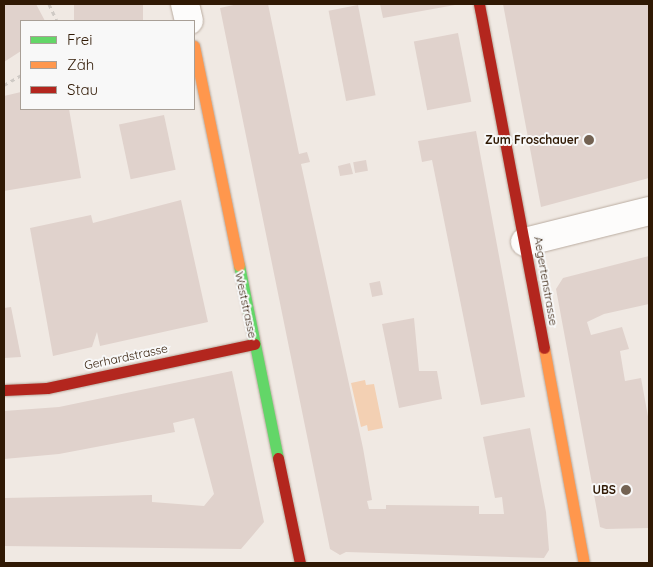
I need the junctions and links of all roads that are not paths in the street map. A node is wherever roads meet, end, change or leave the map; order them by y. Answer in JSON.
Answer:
{"nodes":[{"id":1,"x":185,"y":4,"type":"edge"},
{"id":2,"x":479,"y":4,"type":"edge"},
{"id":3,"x":189,"y":20,"type":"edge"},
{"id":4,"x":195,"y":51,"type":"edge"},
{"id":5,"x":649,"y":211,"type":"edge"},
{"id":6,"x":525,"y":242,"type":"junction"},
{"id":7,"x":254,"y":344,"type":"junction"},
{"id":8,"x":4,"y":390,"type":"edge"},
{"id":9,"x":300,"y":563,"type":"edge"},
{"id":10,"x":584,"y":563,"type":"edge"}],
"edges":[{"from":1,"to":3,"type":"street"},
{"from":2,"to":6,"type":"street","name":"Aegertenstrasse"},
{"from":4,"to":7,"type":"street","name":"Weststrasse"},
{"from":5,"to":6,"type":"street"},
{"from":6,"to":10,"type":"street","name":"Aegertenstrasse"},
{"from":7,"to":8,"type":"street","name":"Gerhardstrasse"},
{"from":7,"to":9,"type":"street","name":"Weststrasse"}]}
